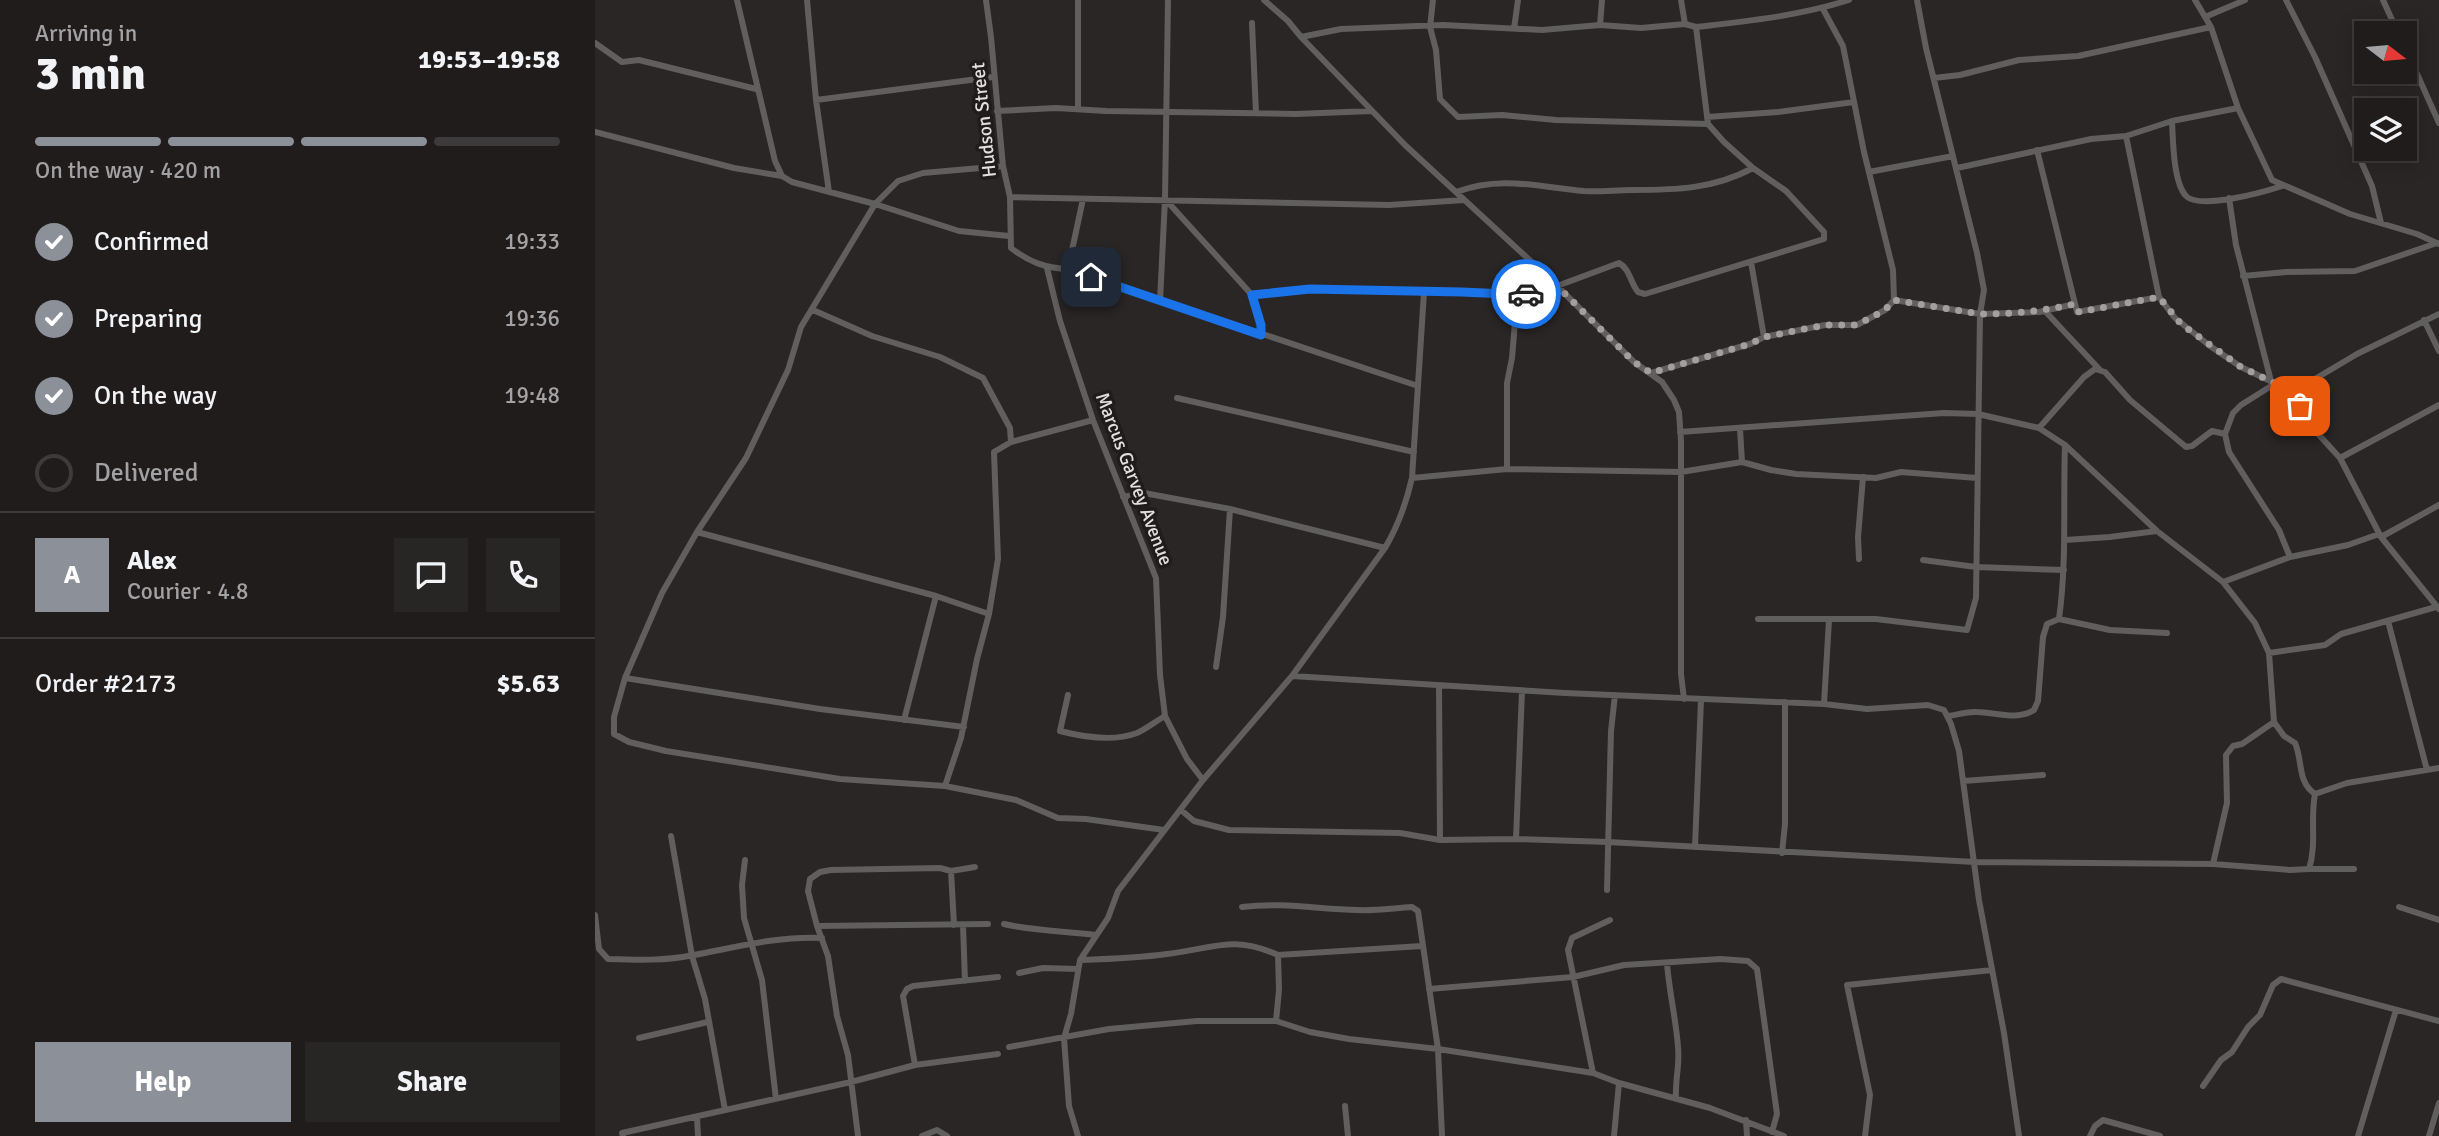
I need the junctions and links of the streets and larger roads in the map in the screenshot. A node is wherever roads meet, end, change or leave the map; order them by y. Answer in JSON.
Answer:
{"nodes":[{"id":1,"x":737,"y":0,"type":"edge"},
{"id":2,"x":807,"y":0,"type":"edge"},
{"id":3,"x":986,"y":0,"type":"edge"},
{"id":4,"x":1078,"y":0,"type":"edge"},
{"id":5,"x":1168,"y":0,"type":"edge"},
{"id":6,"x":1264,"y":0,"type":"edge"},
{"id":7,"x":1433,"y":0,"type":"edge"},
{"id":8,"x":1518,"y":0,"type":"edge"},
{"id":9,"x":1602,"y":0,"type":"edge"},
{"id":10,"x":1681,"y":0,"type":"edge"},
{"id":11,"x":1849,"y":0,"type":"edge"},
{"id":12,"x":1917,"y":0,"type":"edge"},
{"id":13,"x":2195,"y":0,"type":"edge"},
{"id":14,"x":2245,"y":0,"type":"edge"},
{"id":15,"x":2285,"y":0,"type":"edge"},
{"id":16,"x":2383,"y":0,"type":"edge"},
{"id":17,"x":1823,"y":9,"type":"junction"},
{"id":18,"x":2205,"y":17,"type":"junction"},
{"id":19,"x":2393,"y":21,"type":"edge"},
{"id":20,"x":1252,"y":23,"type":"dead end"},
{"id":21,"x":1685,"y":24,"type":"junction"},
{"id":22,"x":1600,"y":25,"type":"junction"},
{"id":23,"x":1430,"y":27,"type":"junction"},
{"id":24,"x":1696,"y":27,"type":"junction"},
{"id":25,"x":2211,"y":27,"type":"junction"},
{"id":26,"x":1514,"y":29,"type":"junction"},
{"id":27,"x":1301,"y":37,"type":"junction"},
{"id":28,"x":595,"y":43,"type":"edge"},
{"id":29,"x":2417,"y":74,"type":"edge"},
{"id":30,"x":993,"y":77,"type":"junction"},
{"id":31,"x":1934,"y":78,"type":"junction"},
{"id":32,"x":757,"y":89,"type":"junction"},
{"id":33,"x":816,"y":100,"type":"junction"},
{"id":34,"x":1854,"y":102,"type":"junction"},
{"id":35,"x":2238,"y":108,"type":"junction"},
{"id":36,"x":1078,"y":109,"type":"junction"},
{"id":37,"x":997,"y":111,"type":"junction"},
{"id":38,"x":1372,"y":111,"type":"junction"},
{"id":39,"x":1165,"y":112,"type":"junction"},
{"id":40,"x":1256,"y":113,"type":"junction"},
{"id":41,"x":1707,"y":120,"type":"junction"},
{"id":42,"x":2172,"y":121,"type":"junction"},
{"id":43,"x":2439,"y":123,"type":"edge"},
{"id":44,"x":595,"y":132,"type":"edge"},
{"id":45,"x":2126,"y":136,"type":"junction"},
{"id":46,"x":2037,"y":150,"type":"junction"},
{"id":47,"x":1953,"y":156,"type":"junction"},
{"id":48,"x":1003,"y":166,"type":"junction"},
{"id":49,"x":1752,"y":168,"type":"junction"},
{"id":50,"x":1957,"y":168,"type":"junction"},
{"id":51,"x":1869,"y":172,"type":"junction"},
{"id":52,"x":782,"y":176,"type":"junction"},
{"id":53,"x":2284,"y":186,"type":"junction"},
{"id":54,"x":829,"y":192,"type":"junction"},
{"id":55,"x":1456,"y":192,"type":"junction"},
{"id":56,"x":1010,"y":197,"type":"junction"},
{"id":57,"x":1083,"y":198,"type":"junction"},
{"id":58,"x":2229,"y":198,"type":"junction"},
{"id":59,"x":1165,"y":199,"type":"junction"},
{"id":60,"x":1464,"y":200,"type":"junction"},
{"id":61,"x":875,"y":204,"type":"junction"},
{"id":62,"x":2381,"y":223,"type":"junction"},
{"id":63,"x":1009,"y":236,"type":"junction"},
{"id":64,"x":2438,"y":244,"type":"edge"},
{"id":65,"x":1751,"y":262,"type":"junction"},
{"id":66,"x":1047,"y":268,"type":"junction"},
{"id":67,"x":1068,"y":269,"type":"junction"},
{"id":68,"x":2243,"y":276,"type":"junction"},
{"id":69,"x":1549,"y":278,"type":"junction"},
{"id":70,"x":1557,"y":286,"type":"junction"},
{"id":71,"x":1424,"y":292,"type":"junction"},
{"id":72,"x":1252,"y":295,"type":"junction"},
{"id":73,"x":2159,"y":297,"type":"junction"},
{"id":74,"x":1517,"y":299,"type":"junction"},
{"id":75,"x":1894,"y":300,"type":"junction"},
{"id":76,"x":1160,"y":301,"type":"junction"},
{"id":77,"x":2075,"y":304,"type":"junction"},
{"id":78,"x":813,"y":310,"type":"junction"},
{"id":79,"x":2045,"y":311,"type":"junction"},
{"id":80,"x":1980,"y":314,"type":"junction"},
{"id":81,"x":2439,"y":314,"type":"edge"},
{"id":82,"x":2424,"y":320,"type":"junction"},
{"id":83,"x":1261,"y":335,"type":"junction"},
{"id":84,"x":1764,"y":337,"type":"junction"},
{"id":85,"x":2439,"y":351,"type":"edge"},
{"id":86,"x":2100,"y":370,"type":"junction"},
{"id":87,"x":1651,"y":373,"type":"junction"},
{"id":88,"x":2274,"y":382,"type":"junction"},
{"id":89,"x":1418,"y":386,"type":"junction"},
{"id":90,"x":2293,"y":392,"type":"junction"},
{"id":91,"x":1177,"y":398,"type":"dead end"},
{"id":92,"x":2439,"y":405,"type":"edge"},
{"id":93,"x":1978,"y":414,"type":"junction"},
{"id":94,"x":1093,"y":421,"type":"junction"},
{"id":95,"x":2039,"y":428,"type":"junction"},
{"id":96,"x":1739,"y":429,"type":"junction"},
{"id":97,"x":1680,"y":432,"type":"junction"},
{"id":98,"x":2225,"y":434,"type":"junction"},
{"id":99,"x":1011,"y":442,"type":"junction"},
{"id":100,"x":2065,"y":445,"type":"junction"},
{"id":101,"x":1414,"y":452,"type":"junction"},
{"id":102,"x":2340,"y":458,"type":"junction"},
{"id":103,"x":1742,"y":462,"type":"junction"},
{"id":104,"x":1507,"y":469,"type":"junction"},
{"id":105,"x":1681,"y":472,"type":"junction"},
{"id":106,"x":1863,"y":477,"type":"junction"},
{"id":107,"x":1412,"y":478,"type":"junction"},
{"id":108,"x":1977,"y":478,"type":"junction"},
{"id":109,"x":1123,"y":497,"type":"junction"},
{"id":110,"x":2439,"y":505,"type":"edge"},
{"id":111,"x":1230,"y":509,"type":"junction"},
{"id":112,"x":2157,"y":531,"type":"junction"},
{"id":113,"x":697,"y":532,"type":"junction"},
{"id":114,"x":2380,"y":535,"type":"junction"},
{"id":115,"x":2065,"y":540,"type":"junction"},
{"id":116,"x":1385,"y":548,"type":"junction"},
{"id":117,"x":2290,"y":557,"type":"junction"},
{"id":118,"x":1859,"y":559,"type":"dead end"},
{"id":119,"x":1923,"y":560,"type":"dead end"},
{"id":120,"x":1976,"y":567,"type":"junction"},
{"id":121,"x":2064,"y":570,"type":"junction"},
{"id":122,"x":2223,"y":582,"type":"junction"},
{"id":123,"x":936,"y":596,"type":"junction"},
{"id":124,"x":2437,"y":608,"type":"edge"},
{"id":125,"x":989,"y":614,"type":"junction"},
{"id":126,"x":1758,"y":619,"type":"dead end"},
{"id":127,"x":2059,"y":619,"type":"junction"},
{"id":128,"x":1829,"y":620,"type":"junction"},
{"id":129,"x":2388,"y":621,"type":"junction"},
{"id":130,"x":2167,"y":633,"type":"dead end"},
{"id":131,"x":2269,"y":653,"type":"junction"},
{"id":132,"x":1216,"y":667,"type":"dead end"},
{"id":133,"x":1292,"y":676,"type":"junction"},
{"id":134,"x":625,"y":678,"type":"junction"},
{"id":135,"x":1439,"y":686,"type":"junction"},
{"id":136,"x":1522,"y":691,"type":"junction"},
{"id":137,"x":1068,"y":695,"type":"dead end"},
{"id":138,"x":1615,"y":695,"type":"junction"},
{"id":139,"x":1684,"y":699,"type":"junction"},
{"id":140,"x":1702,"y":700,"type":"junction"},
{"id":141,"x":1785,"y":702,"type":"junction"},
{"id":142,"x":1824,"y":704,"type":"junction"},
{"id":143,"x":1165,"y":716,"type":"junction"},
{"id":144,"x":1948,"y":716,"type":"junction"},
{"id":145,"x":904,"y":720,"type":"junction"},
{"id":146,"x":2274,"y":722,"type":"junction"},
{"id":147,"x":964,"y":727,"type":"junction"},
{"id":148,"x":2439,"y":768,"type":"edge"},
{"id":149,"x":2427,"y":771,"type":"junction"},
{"id":150,"x":2043,"y":775,"type":"dead end"},
{"id":151,"x":1203,"y":780,"type":"junction"},
{"id":152,"x":1963,"y":781,"type":"junction"},
{"id":153,"x":945,"y":786,"type":"junction"},
{"id":154,"x":2315,"y":794,"type":"junction"},
{"id":155,"x":1181,"y":810,"type":"junction"},
{"id":156,"x":1164,"y":830,"type":"junction"},
{"id":157,"x":671,"y":836,"type":"dead end"},
{"id":158,"x":1440,"y":839,"type":"junction"},
{"id":159,"x":1516,"y":839,"type":"junction"},
{"id":160,"x":1608,"y":842,"type":"junction"},
{"id":161,"x":1695,"y":847,"type":"junction"},
{"id":162,"x":1782,"y":853,"type":"junction"},
{"id":163,"x":745,"y":860,"type":"dead end"},
{"id":164,"x":1975,"y":862,"type":"junction"},
{"id":165,"x":2213,"y":864,"type":"junction"},
{"id":166,"x":975,"y":867,"type":"dead end"},
{"id":167,"x":2309,"y":869,"type":"junction"},
{"id":168,"x":2354,"y":869,"type":"dead end"},
{"id":169,"x":951,"y":871,"type":"junction"},
{"id":170,"x":1607,"y":890,"type":"dead end"},
{"id":171,"x":1242,"y":907,"type":"dead end"},
{"id":172,"x":2399,"y":908,"type":"dead end"},
{"id":173,"x":595,"y":915,"type":"edge"},
{"id":174,"x":1610,"y":920,"type":"dead end"},
{"id":175,"x":2439,"y":920,"type":"edge"},
{"id":176,"x":988,"y":924,"type":"dead end"},
{"id":177,"x":1004,"y":924,"type":"dead end"},
{"id":178,"x":954,"y":925,"type":"junction"},
{"id":179,"x":963,"y":925,"type":"junction"},
{"id":180,"x":817,"y":926,"type":"junction"},
{"id":181,"x":1096,"y":935,"type":"junction"},
{"id":182,"x":822,"y":938,"type":"junction"},
{"id":183,"x":751,"y":943,"type":"junction"},
{"id":184,"x":1422,"y":946,"type":"junction"},
{"id":185,"x":1278,"y":955,"type":"junction"},
{"id":186,"x":692,"y":956,"type":"junction"},
{"id":187,"x":1080,"y":960,"type":"junction"},
{"id":188,"x":1667,"y":963,"type":"junction"},
{"id":189,"x":1079,"y":969,"type":"junction"},
{"id":190,"x":1992,"y":970,"type":"junction"},
{"id":191,"x":1019,"y":973,"type":"dead end"},
{"id":192,"x":998,"y":977,"type":"dead end"},
{"id":193,"x":1573,"y":977,"type":"junction"},
{"id":194,"x":965,"y":981,"type":"junction"},
{"id":195,"x":1429,"y":989,"type":"junction"},
{"id":196,"x":2396,"y":1010,"type":"junction"},
{"id":197,"x":1276,"y":1021,"type":"junction"},
{"id":198,"x":2439,"y":1021,"type":"edge"},
{"id":199,"x":708,"y":1022,"type":"junction"},
{"id":200,"x":639,"y":1038,"type":"dead end"},
{"id":201,"x":1064,"y":1038,"type":"junction"},
{"id":202,"x":1009,"y":1047,"type":"dead end"},
{"id":203,"x":1438,"y":1049,"type":"junction"},
{"id":204,"x":998,"y":1054,"type":"dead end"},
{"id":205,"x":915,"y":1065,"type":"junction"},
{"id":206,"x":1593,"y":1073,"type":"junction"},
{"id":207,"x":851,"y":1082,"type":"junction"},
{"id":208,"x":1619,"y":1083,"type":"junction"},
{"id":209,"x":2203,"y":1086,"type":"dead end"},
{"id":210,"x":1677,"y":1097,"type":"junction"},
{"id":211,"x":776,"y":1099,"type":"junction"},
{"id":212,"x":2439,"y":1103,"type":"edge"},
{"id":213,"x":1345,"y":1106,"type":"dead end"},
{"id":214,"x":725,"y":1110,"type":"junction"},
{"id":215,"x":697,"y":1117,"type":"junction"},
{"id":216,"x":1746,"y":1121,"type":"junction"},
{"id":217,"x":1772,"y":1132,"type":"junction"},
{"id":218,"x":622,"y":1136,"type":"edge"},
{"id":219,"x":698,"y":1136,"type":"edge"},
{"id":220,"x":858,"y":1136,"type":"edge"},
{"id":221,"x":922,"y":1136,"type":"edge"},
{"id":222,"x":947,"y":1136,"type":"edge"},
{"id":223,"x":1078,"y":1136,"type":"edge"},
{"id":224,"x":1348,"y":1136,"type":"edge"},
{"id":225,"x":1442,"y":1136,"type":"edge"},
{"id":226,"x":1614,"y":1136,"type":"edge"},
{"id":227,"x":1748,"y":1136,"type":"edge"},
{"id":228,"x":1784,"y":1136,"type":"edge"},
{"id":229,"x":1865,"y":1136,"type":"edge"},
{"id":230,"x":2019,"y":1136,"type":"edge"},
{"id":231,"x":2090,"y":1136,"type":"edge"},
{"id":232,"x":2160,"y":1136,"type":"edge"},
{"id":233,"x":2358,"y":1136,"type":"edge"},
{"id":234,"x":2429,"y":1136,"type":"edge"}],
"edges":[{"from":1,"to":32,"type":"street"},
{"from":2,"to":33,"type":"street"},
{"from":3,"to":30,"type":"street","name":"Hudson Street"},
{"from":4,"to":36,"type":"street"},
{"from":5,"to":39,"type":"street"},
{"from":6,"to":27,"type":"street"},
{"from":7,"to":23,"type":"street"},
{"from":8,"to":26,"type":"street"},
{"from":9,"to":22,"type":"street"},
{"from":10,"to":21,"type":"street"},
{"from":11,"to":17,"type":"street"},
{"from":12,"to":31,"type":"street"},
{"from":13,"to":18,"type":"street"},
{"from":14,"to":18,"type":"street"},
{"from":15,"to":62,"type":"street"},
{"from":16,"to":19,"type":"street"},
{"from":17,"to":24,"type":"street"},
{"from":17,"to":34,"type":"street"},
{"from":18,"to":25,"type":"street"},
{"from":20,"to":40,"type":"street"},
{"from":21,"to":22,"type":"street"},
{"from":21,"to":24,"type":"street"},
{"from":22,"to":26,"type":"street"},
{"from":23,"to":26,"type":"street"},
{"from":23,"to":27,"type":"street"},
{"from":23,"to":41,"type":"street"},
{"from":24,"to":41,"type":"street"},
{"from":25,"to":31,"type":"street"},
{"from":25,"to":35,"type":"street"},
{"from":27,"to":38,"type":"street"},
{"from":28,"to":32,"type":"street"},
{"from":29,"to":43,"type":"street"},
{"from":30,"to":33,"type":"street"},
{"from":30,"to":37,"type":"street","name":"Hudson Street"},
{"from":31,"to":47,"type":"street"},
{"from":32,"to":52,"type":"street"},
{"from":33,"to":54,"type":"street"},
{"from":34,"to":41,"type":"street"},
{"from":34,"to":51,"type":"street"},
{"from":35,"to":42,"type":"street"},
{"from":35,"to":53,"type":"street"},
{"from":36,"to":37,"type":"street"},
{"from":36,"to":39,"type":"street"},
{"from":37,"to":48,"type":"street","name":"Hudson Street"},
{"from":38,"to":40,"type":"street"},
{"from":38,"to":55,"type":"street"},
{"from":39,"to":40,"type":"street"},
{"from":39,"to":59,"type":"street"},
{"from":41,"to":49,"type":"street"},
{"from":42,"to":45,"type":"street"},
{"from":42,"to":58,"type":"street"},
{"from":44,"to":52,"type":"street"},
{"from":45,"to":46,"type":"street"},
{"from":45,"to":73,"type":"street"},
{"from":46,"to":50,"type":"street"},
{"from":46,"to":77,"type":"street"},
{"from":47,"to":50,"type":"street"},
{"from":47,"to":51,"type":"street"},
{"from":48,"to":56,"type":"street","name":"Hudson Street"},
{"from":48,"to":61,"type":"street"},
{"from":49,"to":55,"type":"street"},
{"from":49,"to":65,"type":"street"},
{"from":50,"to":80,"type":"street"},
{"from":51,"to":75,"type":"street"},
{"from":52,"to":54,"type":"street"},
{"from":53,"to":58,"type":"street"},
{"from":53,"to":62,"type":"street"},
{"from":54,"to":61,"type":"street"},
{"from":55,"to":60,"type":"street"},
{"from":56,"to":57,"type":"street"},
{"from":56,"to":63,"type":"street","name":"Hudson Street"},
{"from":57,"to":59,"type":"street"},
{"from":57,"to":67,"type":"street"},
{"from":58,"to":68,"type":"street"},
{"from":59,"to":60,"type":"street"},
{"from":59,"to":72,"type":"street"},
{"from":59,"to":76,"type":"street"},
{"from":60,"to":69,"type":"street"},
{"from":61,"to":63,"type":"street"},
{"from":61,"to":78,"type":"street"},
{"from":62,"to":64,"type":"street"},
{"from":63,"to":66,"type":"street"},
{"from":64,"to":68,"type":"street"},
{"from":65,"to":70,"type":"street"},
{"from":65,"to":84,"type":"street"},
{"from":66,"to":67,"type":"street"},
{"from":66,"to":94,"type":"street","name":"Marcus Garvey Avenue"},
{"from":67,"to":76,"type":"street"},
{"from":68,"to":88,"type":"street"},
{"from":69,"to":70,"type":"street"},
{"from":69,"to":74,"type":"street"},
{"from":70,"to":87,"type":"street"},
{"from":71,"to":72,"type":"street"},
{"from":71,"to":74,"type":"street"},
{"from":71,"to":89,"type":"street"},
{"from":72,"to":83,"type":"street"},
{"from":73,"to":77,"type":"street"},
{"from":73,"to":88,"type":"street"},
{"from":74,"to":104,"type":"street"},
{"from":75,"to":80,"type":"street"},
{"from":75,"to":84,"type":"street"},
{"from":76,"to":83,"type":"street"},
{"from":77,"to":79,"type":"street"},
{"from":78,"to":99,"type":"street"},
{"from":78,"to":113,"type":"street"},
{"from":79,"to":80,"type":"street"},
{"from":79,"to":86,"type":"street"},
{"from":80,"to":93,"type":"street"},
{"from":81,"to":82,"type":"street"},
{"from":82,"to":85,"type":"street"},
{"from":82,"to":90,"type":"street"},
{"from":83,"to":89,"type":"street"},
{"from":84,"to":87,"type":"street"},
{"from":86,"to":95,"type":"street"},
{"from":86,"to":98,"type":"street"},
{"from":87,"to":97,"type":"street"},
{"from":88,"to":90,"type":"street"},
{"from":88,"to":98,"type":"street"},
{"from":89,"to":101,"type":"street"},
{"from":90,"to":102,"type":"street"},
{"from":91,"to":101,"type":"street"},
{"from":92,"to":102,"type":"street"},
{"from":93,"to":95,"type":"street"},
{"from":93,"to":96,"type":"street"},
{"from":93,"to":108,"type":"street"},
{"from":94,"to":99,"type":"street"},
{"from":94,"to":109,"type":"street","name":"Marcus Garvey Avenue"},
{"from":95,"to":100,"type":"street"},
{"from":96,"to":97,"type":"street"},
{"from":96,"to":103,"type":"street"},
{"from":97,"to":105,"type":"street"},
{"from":98,"to":117,"type":"street"},
{"from":99,"to":125,"type":"street"},
{"from":100,"to":112,"type":"street"},
{"from":100,"to":115,"type":"street"},
{"from":101,"to":107,"type":"street"},
{"from":102,"to":114,"type":"street"},
{"from":103,"to":105,"type":"street"},
{"from":103,"to":106,"type":"street"},
{"from":104,"to":105,"type":"street"},
{"from":104,"to":107,"type":"street"},
{"from":105,"to":139,"type":"street"},
{"from":106,"to":108,"type":"street"},
{"from":106,"to":118,"type":"street"},
{"from":107,"to":116,"type":"street"},
{"from":108,"to":120,"type":"street"},
{"from":109,"to":111,"type":"street"},
{"from":109,"to":143,"type":"street","name":"Marcus Garvey Avenue"},
{"from":110,"to":114,"type":"street"},
{"from":111,"to":116,"type":"street"},
{"from":111,"to":132,"type":"street"},
{"from":112,"to":115,"type":"street"},
{"from":112,"to":122,"type":"street"},
{"from":113,"to":123,"type":"street"},
{"from":113,"to":134,"type":"street"},
{"from":114,"to":117,"type":"street"},
{"from":114,"to":124,"type":"street"},
{"from":115,"to":121,"type":"street"},
{"from":116,"to":133,"type":"street"},
{"from":117,"to":122,"type":"street"},
{"from":119,"to":120,"type":"street"},
{"from":120,"to":121,"type":"street"},
{"from":120,"to":128,"type":"street"},
{"from":121,"to":127,"type":"street"},
{"from":122,"to":131,"type":"street"},
{"from":123,"to":125,"type":"street"},
{"from":123,"to":145,"type":"street"},
{"from":124,"to":129,"type":"street"},
{"from":125,"to":147,"type":"street"},
{"from":126,"to":128,"type":"street"},
{"from":127,"to":130,"type":"street"},
{"from":127,"to":144,"type":"street"},
{"from":128,"to":142,"type":"street"},
{"from":129,"to":131,"type":"street"},
{"from":129,"to":149,"type":"street"},
{"from":131,"to":146,"type":"street"},
{"from":133,"to":135,"type":"street"},
{"from":133,"to":151,"type":"street"},
{"from":134,"to":145,"type":"street"},
{"from":134,"to":153,"type":"street"},
{"from":135,"to":136,"type":"street"},
{"from":135,"to":158,"type":"street"},
{"from":136,"to":138,"type":"street"},
{"from":136,"to":159,"type":"street"},
{"from":137,"to":143,"type":"street"},
{"from":138,"to":139,"type":"street"},
{"from":138,"to":160,"type":"street"},
{"from":139,"to":140,"type":"street"},
{"from":140,"to":141,"type":"street"},
{"from":140,"to":161,"type":"street"},
{"from":141,"to":142,"type":"street"},
{"from":141,"to":162,"type":"street"},
{"from":142,"to":144,"type":"street"},
{"from":143,"to":151,"type":"street","name":"Marcus Garvey Avenue"},
{"from":144,"to":152,"type":"street"},
{"from":145,"to":147,"type":"street"},
{"from":146,"to":154,"type":"street"},
{"from":146,"to":165,"type":"street"},
{"from":147,"to":153,"type":"street"},
{"from":148,"to":149,"type":"street"},
{"from":149,"to":154,"type":"street"},
{"from":150,"to":152,"type":"street"},
{"from":151,"to":155,"type":"street"},
{"from":152,"to":164,"type":"street"},
{"from":153,"to":156,"type":"street"},
{"from":154,"to":167,"type":"street"},
{"from":155,"to":156,"type":"street"},
{"from":155,"to":158,"type":"street"},
{"from":156,"to":181,"type":"street"},
{"from":157,"to":186,"type":"street"},
{"from":158,"to":159,"type":"street"},
{"from":159,"to":160,"type":"street"},
{"from":160,"to":161,"type":"street"},
{"from":160,"to":170,"type":"street"},
{"from":161,"to":162,"type":"street"},
{"from":162,"to":164,"type":"street"},
{"from":163,"to":183,"type":"street"},
{"from":164,"to":165,"type":"street"},
{"from":164,"to":190,"type":"street"},
{"from":165,"to":167,"type":"street"},
{"from":166,"to":169,"type":"street"},
{"from":167,"to":168,"type":"street"},
{"from":169,"to":178,"type":"street"},
{"from":169,"to":180,"type":"street"},
{"from":171,"to":184,"type":"street"},
{"from":172,"to":175,"type":"street"},
{"from":173,"to":186,"type":"street"},
{"from":174,"to":193,"type":"street"},
{"from":176,"to":179,"type":"street"},
{"from":177,"to":181,"type":"street"},
{"from":178,"to":179,"type":"street"},
{"from":178,"to":180,"type":"street"},
{"from":179,"to":194,"type":"street"},
{"from":180,"to":182,"type":"street"},
{"from":181,"to":187,"type":"street"},
{"from":182,"to":183,"type":"street"},
{"from":182,"to":207,"type":"street"},
{"from":183,"to":186,"type":"street"},
{"from":183,"to":211,"type":"street"},
{"from":184,"to":185,"type":"street"},
{"from":184,"to":195,"type":"street"},
{"from":185,"to":187,"type":"street"},
{"from":185,"to":197,"type":"street"},
{"from":186,"to":199,"type":"street"},
{"from":187,"to":189,"type":"street"},
{"from":188,"to":193,"type":"street"},
{"from":188,"to":210,"type":"street"},
{"from":188,"to":217,"type":"street"},
{"from":189,"to":191,"type":"street"},
{"from":189,"to":201,"type":"street"},
{"from":190,"to":229,"type":"street"},
{"from":190,"to":230,"type":"street"},
{"from":192,"to":194,"type":"street"},
{"from":193,"to":195,"type":"street"},
{"from":193,"to":206,"type":"street"},
{"from":194,"to":205,"type":"street"},
{"from":195,"to":203,"type":"street"},
{"from":196,"to":198,"type":"street"},
{"from":196,"to":209,"type":"street"},
{"from":196,"to":233,"type":"street"},
{"from":197,"to":201,"type":"street"},
{"from":197,"to":203,"type":"street"},
{"from":199,"to":200,"type":"street"},
{"from":199,"to":214,"type":"street"},
{"from":201,"to":202,"type":"street"},
{"from":201,"to":223,"type":"street"},
{"from":203,"to":206,"type":"street"},
{"from":203,"to":225,"type":"street"},
{"from":204,"to":205,"type":"street"},
{"from":205,"to":207,"type":"street"},
{"from":206,"to":208,"type":"street"},
{"from":207,"to":211,"type":"street"},
{"from":207,"to":220,"type":"street"},
{"from":208,"to":210,"type":"street"},
{"from":208,"to":226,"type":"street"},
{"from":210,"to":216,"type":"street"},
{"from":211,"to":214,"type":"street"},
{"from":212,"to":234,"type":"street"},
{"from":213,"to":224,"type":"street"},
{"from":214,"to":215,"type":"street"},
{"from":215,"to":218,"type":"street"},
{"from":215,"to":219,"type":"street"},
{"from":216,"to":217,"type":"street"},
{"from":216,"to":227,"type":"street"},
{"from":217,"to":228,"type":"street"},
{"from":221,"to":222,"type":"street"},
{"from":231,"to":232,"type":"street"}]}
